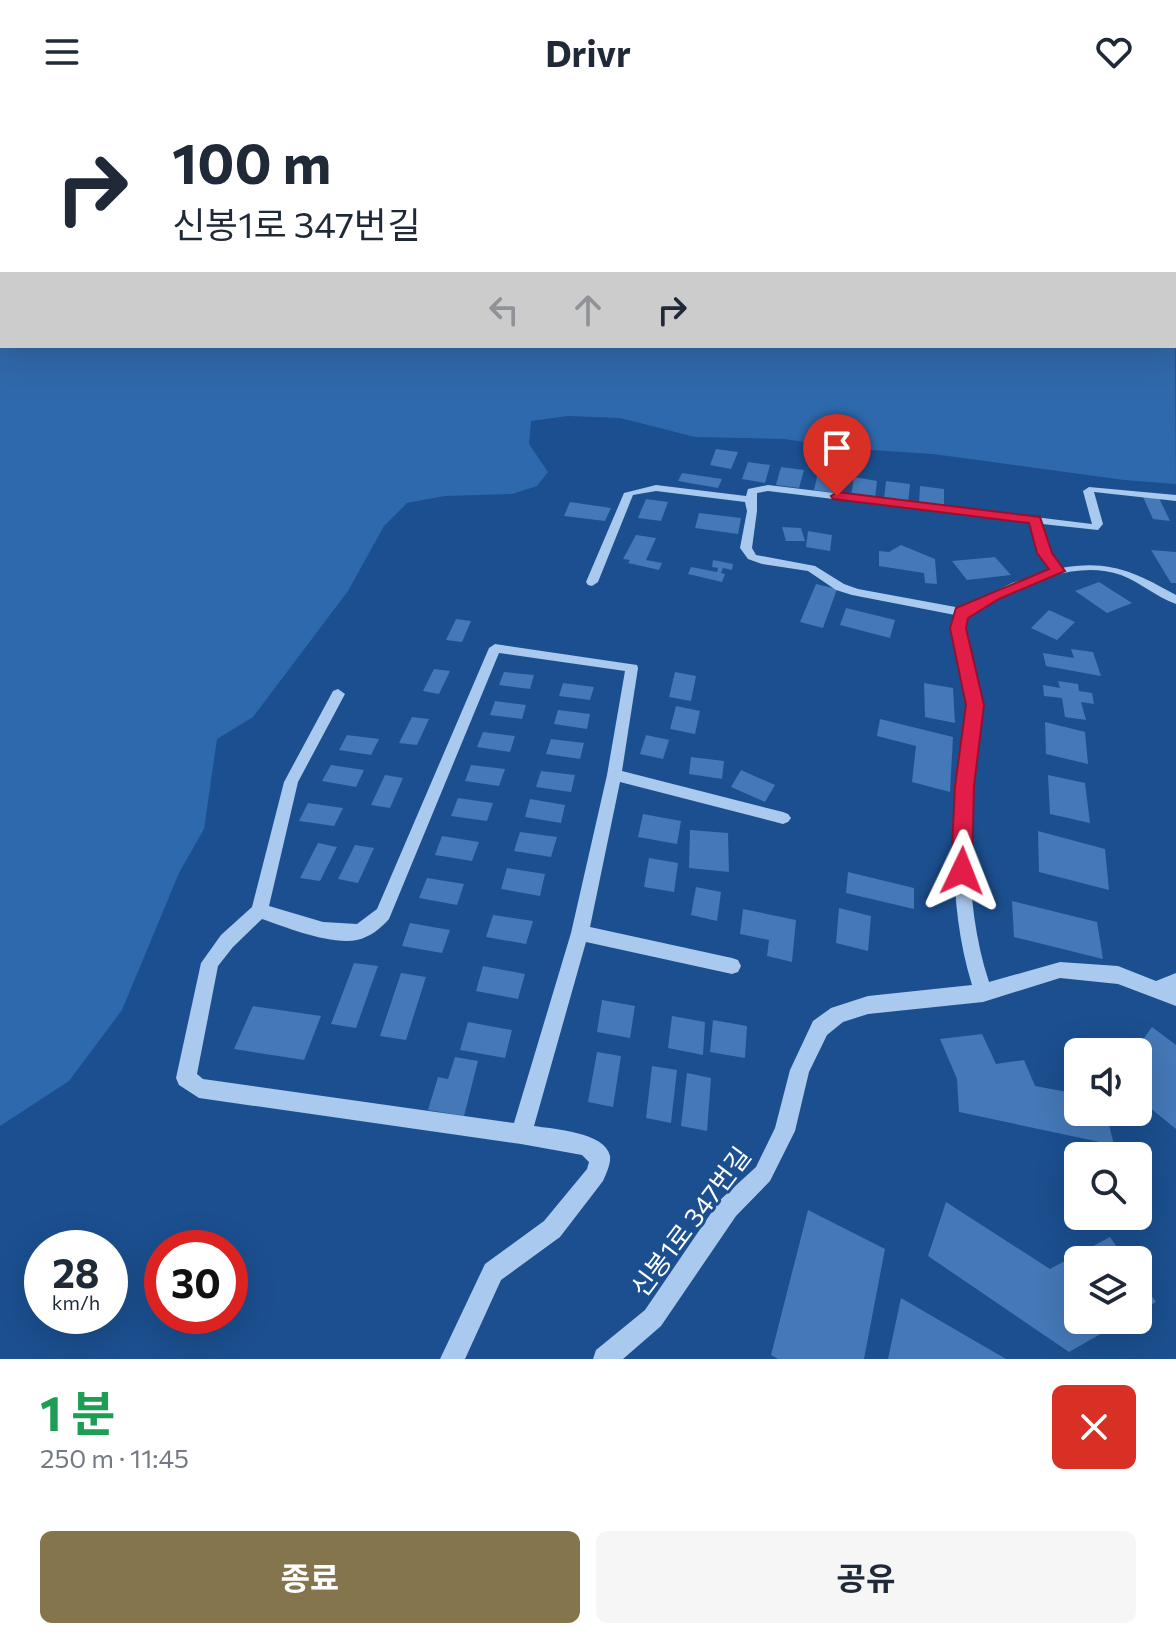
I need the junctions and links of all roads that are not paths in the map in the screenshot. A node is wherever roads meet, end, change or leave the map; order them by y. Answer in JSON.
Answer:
{"nodes":[{"id":1,"x":1176,"y":498,"type":"edge"},
{"id":2,"x":750,"y":500,"type":"junction"},
{"id":3,"x":1035,"y":520,"type":"junction"},
{"id":4,"x":1057,"y":571,"type":"junction"},
{"id":5,"x":592,"y":582,"type":"dead end"},
{"id":6,"x":1176,"y":600,"type":"edge"},
{"id":7,"x":962,"y":612,"type":"junction"},
{"id":8,"x":338,"y":694,"type":"dead end"},
{"id":9,"x":614,"y":775,"type":"junction"},
{"id":10,"x":783,"y":818,"type":"dead end"},
{"id":11,"x":259,"y":911,"type":"junction"},
{"id":12,"x":580,"y":933,"type":"junction"},
{"id":13,"x":732,"y":966,"type":"dead end"},
{"id":14,"x":1176,"y":982,"type":"edge"},
{"id":15,"x":1155,"y":990,"type":"junction"},
{"id":16,"x":983,"y":993,"type":"junction"},
{"id":17,"x":1176,"y":997,"type":"edge"},
{"id":18,"x":521,"y":1134,"type":"junction"},
{"id":19,"x":452,"y":1359,"type":"edge"},
{"id":20,"x":605,"y":1359,"type":"edge"}],
"edges":[{"from":1,"to":3,"type":"street"},
{"from":2,"to":3,"type":"street"},
{"from":2,"to":5,"type":"street"},
{"from":2,"to":7,"type":"street"},
{"from":3,"to":4,"type":"street"},
{"from":4,"to":6,"type":"street"},
{"from":4,"to":7,"type":"street"},
{"from":7,"to":16,"type":"street"},
{"from":8,"to":11,"type":"street"},
{"from":9,"to":10,"type":"street"},
{"from":9,"to":11,"type":"street"},
{"from":9,"to":12,"type":"street"},
{"from":11,"to":18,"type":"street"},
{"from":12,"to":13,"type":"street"},
{"from":12,"to":18,"type":"street"},
{"from":14,"to":15,"type":"street"},
{"from":15,"to":16,"type":"street","name":"신봉1로 347번길"},
{"from":15,"to":17,"type":"street","name":"신봉1로 347번길"},
{"from":16,"to":20,"type":"street","name":"신봉1로 347번길"},
{"from":18,"to":19,"type":"street"}]}
